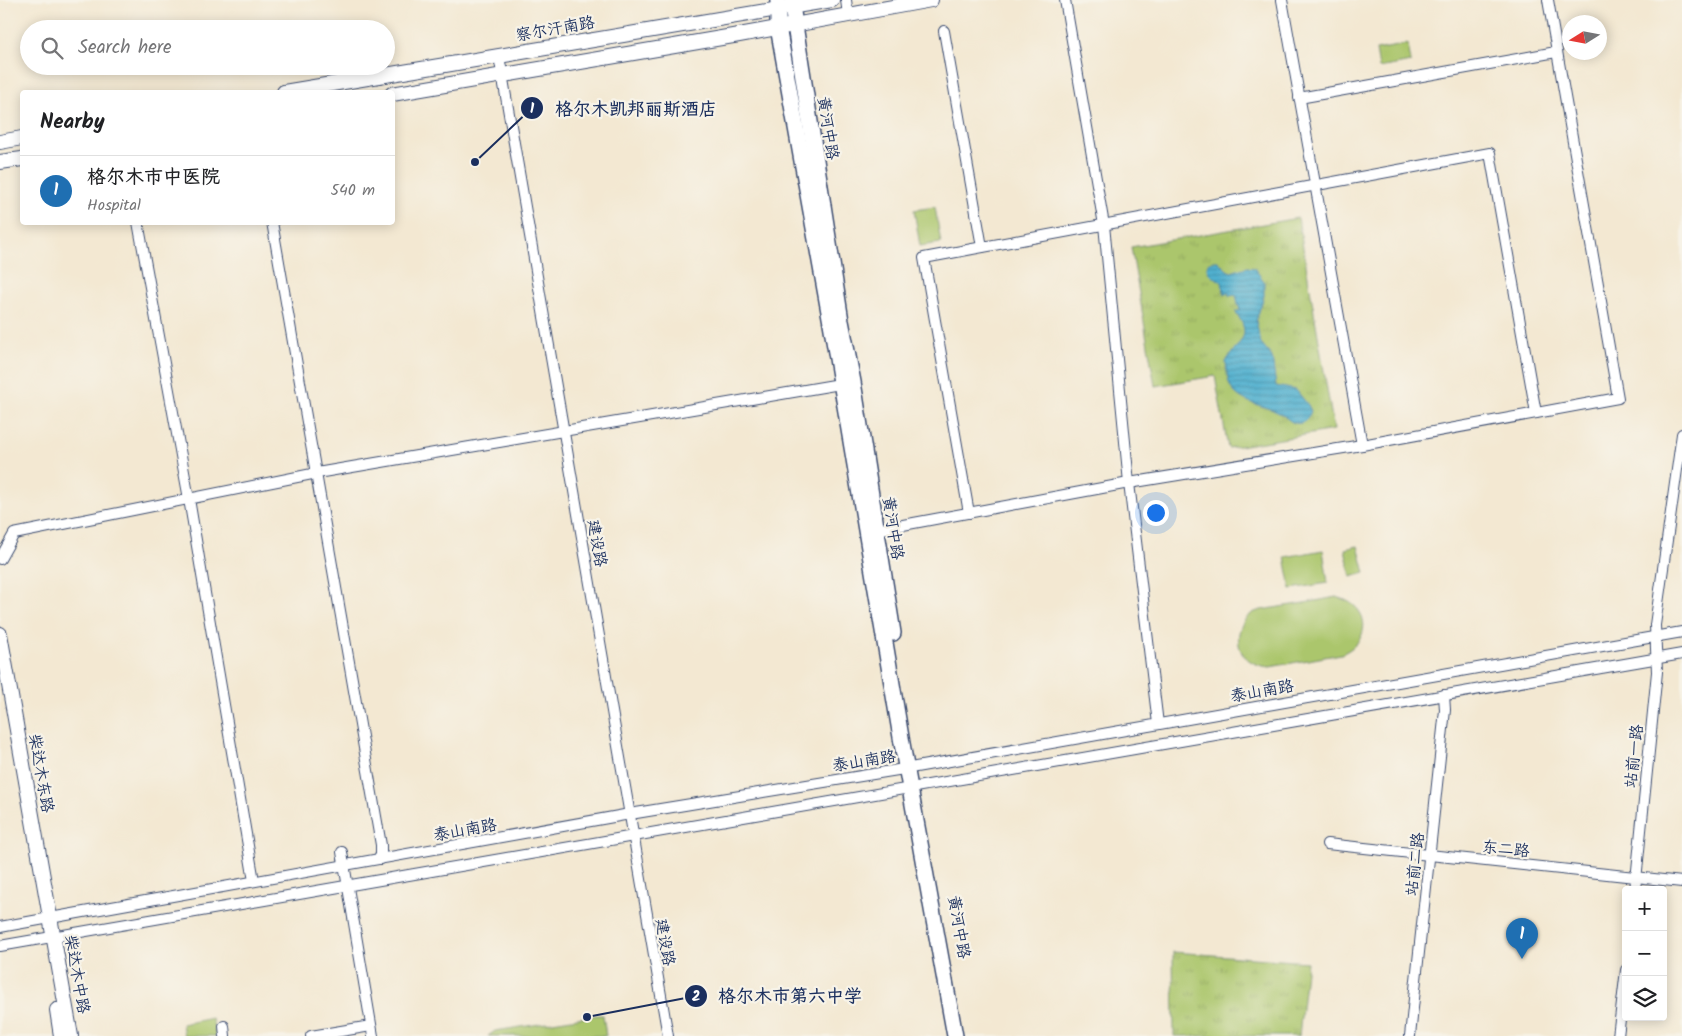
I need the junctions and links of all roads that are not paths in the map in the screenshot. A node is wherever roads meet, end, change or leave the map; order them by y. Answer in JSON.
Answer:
{"nodes":[{"id":1,"x":832,"y":0,"type":"edge"},
{"id":2,"x":846,"y":0,"type":"edge"},
{"id":3,"x":931,"y":0,"type":"edge"},
{"id":4,"x":1065,"y":0,"type":"edge"},
{"id":5,"x":1282,"y":0,"type":"edge"},
{"id":6,"x":1548,"y":0,"type":"edge"},
{"id":7,"x":785,"y":4,"type":"edge"},
{"id":8,"x":848,"y":14,"type":"junction"},
{"id":9,"x":796,"y":24,"type":"junction"},
{"id":10,"x":778,"y":27,"type":"junction"},
{"id":11,"x":944,"y":31,"type":"dead end"},
{"id":12,"x":1556,"y":52,"type":"junction"},
{"id":13,"x":499,"y":56,"type":"junction"},
{"id":14,"x":395,"y":73,"type":"edge"},
{"id":15,"x":386,"y":75,"type":"edge"},
{"id":16,"x":502,"y":75,"type":"junction"},
{"id":17,"x":296,"y":90,"type":"edge"},
{"id":18,"x":395,"y":93,"type":"edge"},
{"id":19,"x":1299,"y":98,"type":"junction"},
{"id":20,"x":20,"y":138,"type":"edge"},
{"id":21,"x":0,"y":142,"type":"edge"},
{"id":22,"x":20,"y":158,"type":"edge"},
{"id":23,"x":0,"y":162,"type":"edge"},
{"id":24,"x":1315,"y":185,"type":"junction"},
{"id":25,"x":139,"y":225,"type":"edge"},
{"id":26,"x":273,"y":225,"type":"edge"},
{"id":27,"x":1104,"y":225,"type":"junction"},
{"id":28,"x":982,"y":247,"type":"junction"},
{"id":29,"x":847,"y":383,"type":"junction"},
{"id":30,"x":1536,"y":413,"type":"junction"},
{"id":31,"x":564,"y":432,"type":"junction"},
{"id":32,"x":1682,"y":434,"type":"edge"},
{"id":33,"x":1362,"y":445,"type":"junction"},
{"id":34,"x":317,"y":473,"type":"junction"},
{"id":35,"x":1129,"y":483,"type":"junction"},
{"id":36,"x":189,"y":499,"type":"junction"},
{"id":37,"x":969,"y":513,"type":"junction"},
{"id":38,"x":876,"y":530,"type":"junction"},
{"id":39,"x":0,"y":559,"type":"edge"},
{"id":40,"x":1682,"y":632,"type":"edge"},
{"id":41,"x":0,"y":634,"type":"edge"},
{"id":42,"x":1655,"y":636,"type":"junction"},
{"id":43,"x":1682,"y":654,"type":"edge"},
{"id":44,"x":1657,"y":659,"type":"junction"},
{"id":45,"x":0,"y":682,"type":"edge"},
{"id":46,"x":1444,"y":695,"type":"junction"},
{"id":47,"x":1158,"y":724,"type":"junction"},
{"id":48,"x":911,"y":768,"type":"junction"},
{"id":49,"x":914,"y":788,"type":"junction"},
{"id":50,"x":630,"y":814,"type":"junction"},
{"id":51,"x":632,"y":837,"type":"junction"},
{"id":52,"x":1327,"y":844,"type":"dead end"},
{"id":53,"x":342,"y":852,"type":"dead end"},
{"id":54,"x":1430,"y":855,"type":"junction"},
{"id":55,"x":381,"y":859,"type":"junction"},
{"id":56,"x":344,"y":865,"type":"junction"},
{"id":57,"x":1636,"y":877,"type":"junction"},
{"id":58,"x":254,"y":881,"type":"junction"},
{"id":59,"x":1682,"y":882,"type":"edge"},
{"id":60,"x":348,"y":886,"type":"junction"},
{"id":61,"x":1635,"y":886,"type":"edge"},
{"id":62,"x":46,"y":919,"type":"junction"},
{"id":63,"x":0,"y":927,"type":"edge"},
{"id":64,"x":48,"y":937,"type":"junction"},
{"id":65,"x":0,"y":946,"type":"edge"},
{"id":66,"x":1625,"y":976,"type":"edge"},
{"id":67,"x":372,"y":1031,"type":"edge"},
{"id":68,"x":61,"y":1036,"type":"edge"},
{"id":69,"x":71,"y":1036,"type":"edge"},
{"id":70,"x":310,"y":1036,"type":"edge"},
{"id":71,"x":668,"y":1036,"type":"edge"},
{"id":72,"x":955,"y":1036,"type":"edge"},
{"id":73,"x":962,"y":1036,"type":"edge"},
{"id":74,"x":1410,"y":1036,"type":"edge"},
{"id":75,"x":1618,"y":1036,"type":"edge"}],
"edges":[{"from":1,"to":7,"type":"main road","name":"察尔汗南路"},
{"from":2,"to":8,"type":"street"},
{"from":3,"to":8,"type":"main road"},
{"from":4,"to":27,"type":"street"},
{"from":5,"to":19,"type":"street"},
{"from":6,"to":12,"type":"street"},
{"from":7,"to":9,"type":"highway","name":"黄河中路"},
{"from":7,"to":10,"type":"highway","name":"黄河中路"},
{"from":7,"to":13,"type":"main road","name":"察尔汗南路"},
{"from":8,"to":9,"type":"main road"},
{"from":9,"to":10,"type":"main road"},
{"from":9,"to":29,"type":"highway","name":"黄河中路"},
{"from":10,"to":16,"type":"main road"},
{"from":10,"to":29,"type":"highway","name":"黄河中路"},
{"from":11,"to":28,"type":"street"},
{"from":12,"to":19,"type":"street"},
{"from":12,"to":30,"type":"street"},
{"from":13,"to":14,"type":"main road","name":"察尔汗南路"},
{"from":13,"to":16,"type":"street","name":"建设路"},
{"from":15,"to":17,"type":"main road","name":"察尔汗南路"},
{"from":16,"to":18,"type":"main road"},
{"from":16,"to":31,"type":"street","name":"建设路"},
{"from":19,"to":24,"type":"street"},
{"from":20,"to":21,"type":"main road"},
{"from":22,"to":23,"type":"main road"},
{"from":24,"to":27,"type":"street"},
{"from":24,"to":30,"type":"street"},
{"from":24,"to":33,"type":"street"},
{"from":25,"to":36,"type":"street"},
{"from":26,"to":34,"type":"street"},
{"from":27,"to":28,"type":"street"},
{"from":27,"to":35,"type":"street"},
{"from":28,"to":37,"type":"street"},
{"from":29,"to":31,"type":"street"},
{"from":29,"to":38,"type":"highway","name":"黄河中路"},
{"from":29,"to":48,"type":"highway","name":"黄河中路"},
{"from":30,"to":33,"type":"street"},
{"from":31,"to":34,"type":"street"},
{"from":31,"to":50,"type":"street","name":"建设路"},
{"from":32,"to":42,"type":"street","name":"站前一路"},
{"from":33,"to":35,"type":"street"},
{"from":34,"to":36,"type":"street"},
{"from":34,"to":55,"type":"street"},
{"from":35,"to":37,"type":"street"},
{"from":35,"to":47,"type":"street"},
{"from":36,"to":39,"type":"street"},
{"from":36,"to":58,"type":"street"},
{"from":37,"to":38,"type":"street"},
{"from":38,"to":48,"type":"highway","name":"黄河中路"},
{"from":40,"to":42,"type":"street","name":"泰山南路"},
{"from":41,"to":62,"type":"main road","name":"柴达木东路"},
{"from":42,"to":44,"type":"street","name":"站前一路"},
{"from":42,"to":47,"type":"street","name":"泰山南路"},
{"from":43,"to":44,"type":"street"},
{"from":44,"to":46,"type":"street"},
{"from":44,"to":57,"type":"street","name":"站前一路"},
{"from":45,"to":62,"type":"main road","name":"柴达木东路"},
{"from":46,"to":49,"type":"street"},
{"from":46,"to":54,"type":"street","name":"站前二路"},
{"from":47,"to":48,"type":"street","name":"泰山南路"},
{"from":48,"to":49,"type":"highway","name":"黄河中路"},
{"from":48,"to":50,"type":"street","name":"泰山南路"},
{"from":49,"to":51,"type":"street"},
{"from":49,"to":72,"type":"highway","name":"黄河中路"},
{"from":49,"to":73,"type":"highway","name":"黄河中路"},
{"from":50,"to":51,"type":"street","name":"建设路"},
{"from":50,"to":55,"type":"street","name":"泰山南路"},
{"from":51,"to":60,"type":"street"},
{"from":51,"to":71,"type":"street","name":"建设路"},
{"from":52,"to":54,"type":"street","name":"东二路"},
{"from":53,"to":56,"type":"street"},
{"from":54,"to":57,"type":"street","name":"东二路"},
{"from":54,"to":74,"type":"street","name":"站前二路"},
{"from":55,"to":56,"type":"street","name":"泰山南路"},
{"from":56,"to":58,"type":"street","name":"泰山南路"},
{"from":56,"to":60,"type":"street"},
{"from":57,"to":59,"type":"street","name":"东二路"},
{"from":57,"to":61,"type":"street","name":"站前一路"},
{"from":58,"to":62,"type":"street","name":"泰山南路"},
{"from":60,"to":64,"type":"street"},
{"from":60,"to":67,"type":"street"},
{"from":62,"to":63,"type":"street","name":"泰山南路"},
{"from":62,"to":64,"type":"main road","name":"柴达木中路"},
{"from":64,"to":65,"type":"street"},
{"from":64,"to":68,"type":"main road","name":"柴达木中路"},
{"from":64,"to":69,"type":"main road","name":"柴达木中路"},
{"from":66,"to":75,"type":"street"},
{"from":67,"to":70,"type":"street"}]}
